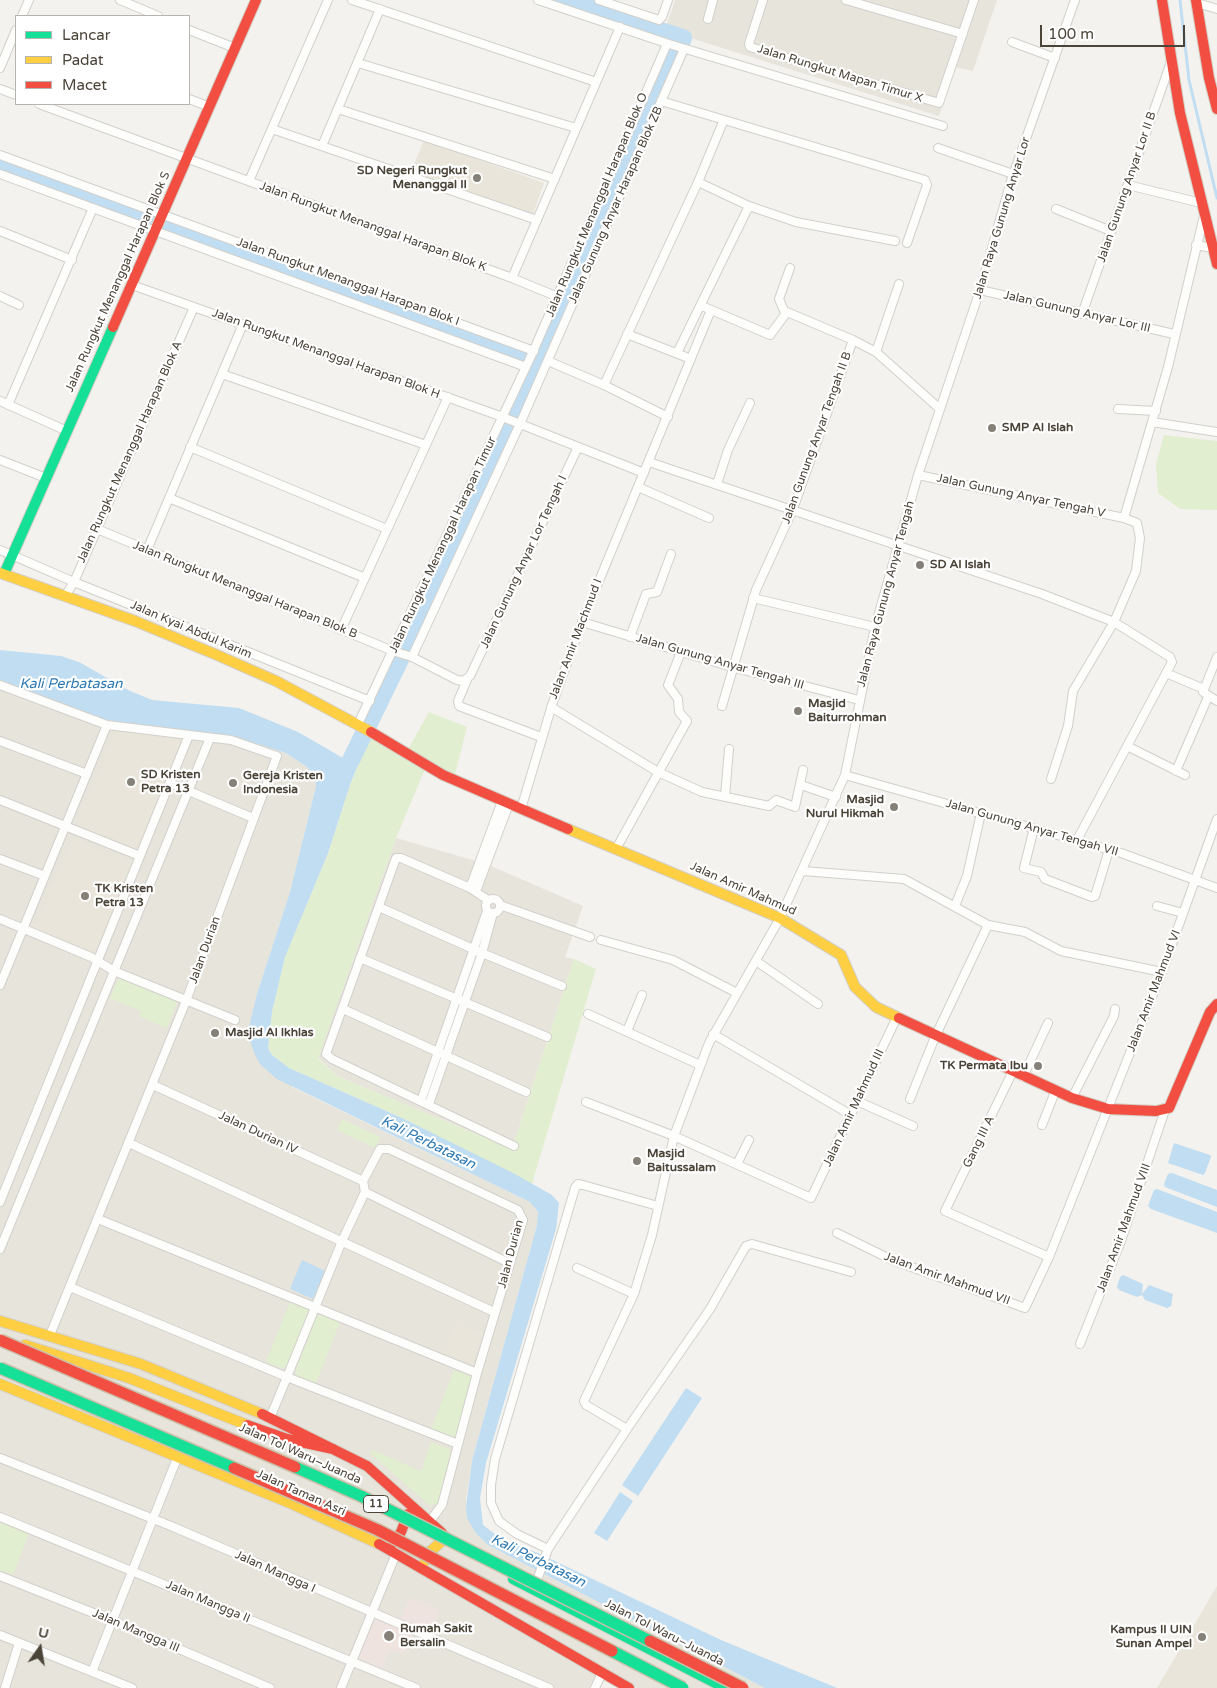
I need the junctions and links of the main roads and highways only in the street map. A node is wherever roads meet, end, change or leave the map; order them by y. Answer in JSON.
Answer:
{"nodes":[{"id":1,"x":256,"y":0,"type":"edge"},
{"id":2,"x":1162,"y":0,"type":"edge"},
{"id":3,"x":1197,"y":1,"type":"edge"},
{"id":4,"x":1217,"y":109,"type":"edge"},
{"id":5,"x":1217,"y":264,"type":"edge"},
{"id":6,"x":2,"y":573,"type":"edge"},
{"id":7,"x":365,"y":728,"type":"joint"},
{"id":8,"x":1217,"y":1004,"type":"edge"},
{"id":9,"x":0,"y":1321,"type":"edge"},
{"id":10,"x":0,"y":1338,"type":"edge"},
{"id":11,"x":0,"y":1368,"type":"edge"},
{"id":12,"x":0,"y":1384,"type":"edge"},
{"id":13,"x":333,"y":1449,"type":"junction"},
{"id":14,"x":410,"y":1504,"type":"junction"},
{"id":15,"x":446,"y":1537,"type":"junction"},
{"id":16,"x":392,"y":1552,"type":"junction"},
{"id":17,"x":422,"y":1569,"type":"junction"},
{"id":18,"x":629,"y":1688,"type":"edge"},
{"id":19,"x":682,"y":1688,"type":"edge"},
{"id":20,"x":725,"y":1688,"type":"edge"},
{"id":21,"x":743,"y":1688,"type":"edge"}],
"edges":[{"from":1,"to":6,"type":"main road","name":"Jalan Rungkut Menanggal Harapan Blok S"},
{"from":2,"to":5,"type":"main road"},
{"from":3,"to":4,"type":"main road"},
{"from":6,"to":7,"type":"main road","name":"Jalan Kyai Abdul Karim"},
{"from":7,"to":8,"type":"main road","name":"Jalan Amir Mahmud"},
{"from":9,"to":13,"type":"main road"},
{"from":10,"to":13,"type":"main road"},
{"from":10,"to":21,"type":"main road","name":"Jalan Tol Waru–Juanda","number":"11","bridge":true},
{"from":11,"to":19,"type":"main road","number":"11","bridge":true},
{"from":12,"to":16,"type":"main road","name":"Jalan Taman Asri"},
{"from":13,"to":14,"type":"main road"},
{"from":14,"to":15,"type":"main road"},
{"from":14,"to":16,"type":"main road"},
{"from":15,"to":17,"type":"main road"},
{"from":15,"to":20,"type":"main road"},
{"from":16,"to":17,"type":"main road","name":"Jalan Taman Asri"},
{"from":17,"to":18,"type":"main road","name":"Jalan Taman Asri"}]}
